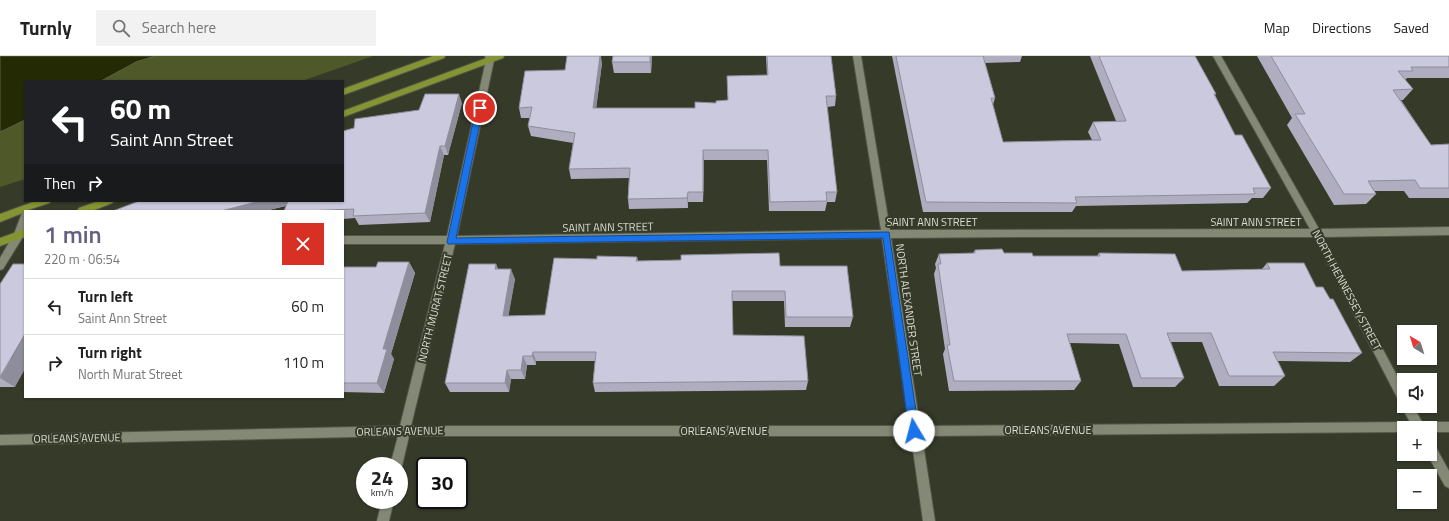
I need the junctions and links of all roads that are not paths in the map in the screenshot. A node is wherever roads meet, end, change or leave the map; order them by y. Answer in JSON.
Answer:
{"nodes":[{"id":1,"x":441,"y":56,"type":"edge"},
{"id":2,"x":500,"y":56,"type":"edge"},
{"id":3,"x":857,"y":56,"type":"edge"},
{"id":4,"x":1217,"y":56,"type":"edge"},
{"id":5,"x":490,"y":58,"type":"edge"},
{"id":6,"x":344,"y":92,"type":"edge"},
{"id":7,"x":344,"y":114,"type":"edge"},
{"id":8,"x":44,"y":202,"type":"edge"},
{"id":9,"x":106,"y":202,"type":"edge"},
{"id":10,"x":30,"y":210,"type":"edge"},
{"id":11,"x":85,"y":210,"type":"edge"},
{"id":12,"x":24,"y":212,"type":"edge"},
{"id":13,"x":0,"y":218,"type":"edge"},
{"id":14,"x":1449,"y":231,"type":"edge"},
{"id":15,"x":22,"y":234,"type":"edge"},
{"id":16,"x":886,"y":234,"type":"junction"},
{"id":17,"x":1317,"y":234,"type":"junction"},
{"id":18,"x":344,"y":240,"type":"edge"},
{"id":19,"x":0,"y":242,"type":"edge"},
{"id":20,"x":451,"y":242,"type":"junction"},
{"id":21,"x":0,"y":266,"type":"edge"},
{"id":22,"x":1397,"y":387,"type":"edge"},
{"id":23,"x":1437,"y":427,"type":"edge"},
{"id":24,"x":1449,"y":427,"type":"edge"},
{"id":25,"x":1397,"y":428,"type":"edge"},
{"id":26,"x":405,"y":430,"type":"junction"},
{"id":27,"x":914,"y":431,"type":"junction"},
{"id":28,"x":0,"y":440,"type":"edge"},
{"id":29,"x":398,"y":457,"type":"edge"},
{"id":30,"x":1437,"y":461,"type":"edge"},
{"id":31,"x":1449,"y":482,"type":"edge"},
{"id":32,"x":386,"y":509,"type":"edge"},
{"id":33,"x":383,"y":521,"type":"edge"},
{"id":34,"x":929,"y":521,"type":"edge"}],
"edges":[{"from":1,"to":6,"type":"main road"},
{"from":2,"to":5,"type":"main road"},
{"from":3,"to":16,"type":"street","name":"NORTH ALEXANDER STREET"},
{"from":4,"to":17,"type":"street","name":"NORTH HENNESSEY STREET"},
{"from":5,"to":7,"type":"main road"},
{"from":5,"to":20,"type":"street","name":"NORTH MURAT STREET"},
{"from":8,"to":10,"type":"main road"},
{"from":9,"to":11,"type":"main road"},
{"from":12,"to":13,"type":"main road"},
{"from":14,"to":17,"type":"street","name":"SAINT ANN STREET"},
{"from":15,"to":19,"type":"main road"},
{"from":15,"to":21,"type":"street"},
{"from":16,"to":17,"type":"street","name":"SAINT ANN STREET"},
{"from":16,"to":20,"type":"street","name":"SAINT ANN STREET"},
{"from":16,"to":27,"type":"street","name":"NORTH ALEXANDER STREET"},
{"from":17,"to":22,"type":"street","name":"NORTH HENNESSEY STREET"},
{"from":18,"to":20,"type":"street","name":"SAINT ANN STREET"},
{"from":20,"to":26,"type":"street","name":"NORTH MURAT STREET"},
{"from":23,"to":24,"type":"street","name":"ORLEANS AVENUE"},
{"from":25,"to":27,"type":"street","name":"ORLEANS AVENUE"},
{"from":26,"to":27,"type":"street","name":"ORLEANS AVENUE"},
{"from":26,"to":28,"type":"street","name":"ORLEANS AVENUE"},
{"from":26,"to":29,"type":"street","name":"NORTH MURAT STREET"},
{"from":27,"to":34,"type":"street","name":"NORTH ALEXANDER STREET"},
{"from":30,"to":31,"type":"street"},
{"from":32,"to":33,"type":"street"}]}
